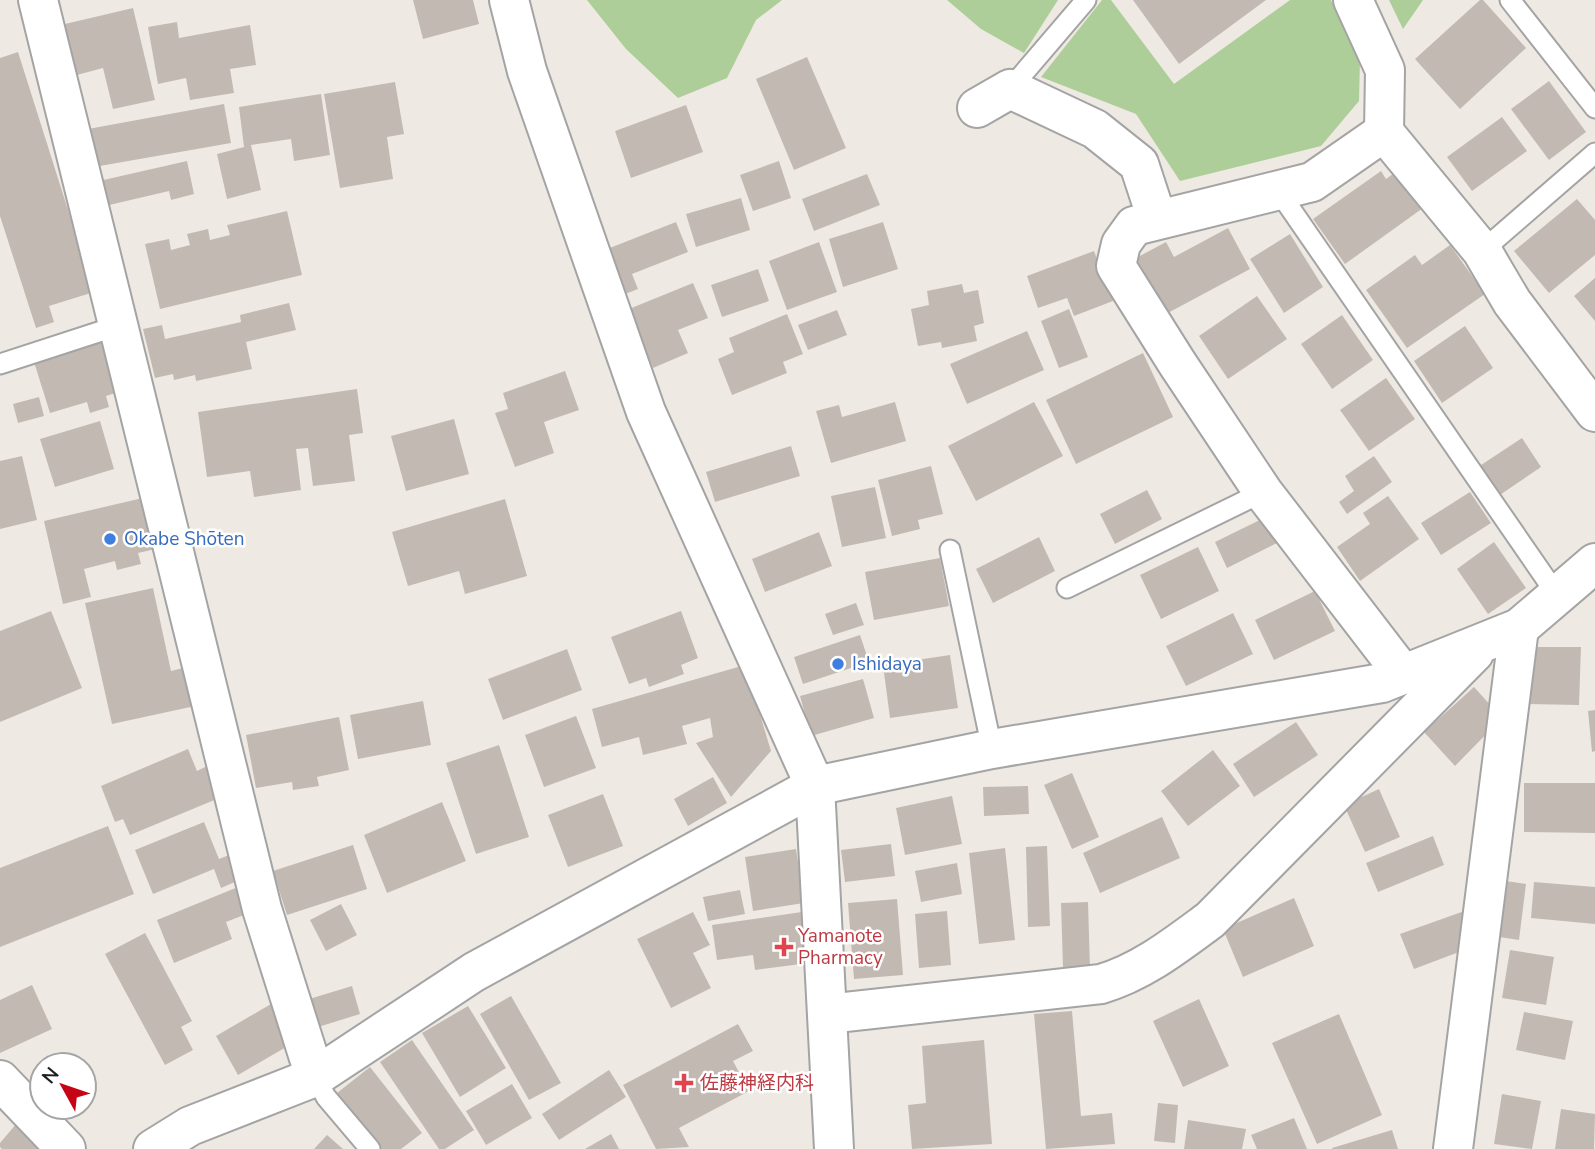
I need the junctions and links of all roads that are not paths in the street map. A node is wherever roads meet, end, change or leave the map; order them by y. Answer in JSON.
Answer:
{"nodes":[{"id":1,"x":38,"y":0,"type":"edge"},
{"id":2,"x":509,"y":0,"type":"edge"},
{"id":3,"x":1086,"y":0,"type":"edge"},
{"id":4,"x":1353,"y":0,"type":"edge"},
{"id":5,"x":1510,"y":0,"type":"edge"},
{"id":6,"x":1010,"y":89,"type":"junction"},
{"id":7,"x":976,"y":108,"type":"dead end"},
{"id":8,"x":1595,"y":108,"type":"edge"},
{"id":9,"x":1384,"y":132,"type":"junction"},
{"id":10,"x":1595,"y":153,"type":"edge"},
{"id":11,"x":1279,"y":192,"type":"junction"},
{"id":12,"x":1157,"y":219,"type":"junction"},
{"id":13,"x":1482,"y":251,"type":"junction"},
{"id":14,"x":117,"y":326,"type":"junction"},
{"id":15,"x":0,"y":364,"type":"edge"},
{"id":16,"x":1595,"y":412,"type":"edge"},
{"id":17,"x":1263,"y":492,"type":"junction"},
{"id":18,"x":950,"y":550,"type":"dead end"},
{"id":19,"x":1595,"y":563,"type":"edge"},
{"id":20,"x":1067,"y":588,"type":"dead end"},
{"id":21,"x":1558,"y":595,"type":"junction"},
{"id":22,"x":1519,"y":628,"type":"junction"},
{"id":23,"x":1484,"y":642,"type":"junction"},
{"id":24,"x":1403,"y":674,"type":"junction"},
{"id":25,"x":992,"y":749,"type":"junction"},
{"id":26,"x":815,"y":786,"type":"junction"},
{"id":27,"x":827,"y":1014,"type":"junction"},
{"id":28,"x":315,"y":1077,"type":"junction"},
{"id":29,"x":0,"y":1080,"type":"edge"},
{"id":30,"x":66,"y":1149,"type":"edge"},
{"id":31,"x":153,"y":1149,"type":"edge"},
{"id":32,"x":370,"y":1149,"type":"edge"},
{"id":33,"x":834,"y":1149,"type":"edge"},
{"id":34,"x":1453,"y":1149,"type":"edge"}],
"edges":[{"from":1,"to":14,"type":"street"},
{"from":2,"to":26,"type":"street"},
{"from":3,"to":6,"type":"lane"},
{"from":4,"to":9,"type":"street"},
{"from":5,"to":8,"type":"lane"},
{"from":6,"to":7,"type":"street"},
{"from":6,"to":12,"type":"street"},
{"from":9,"to":11,"type":"street"},
{"from":9,"to":13,"type":"street"},
{"from":10,"to":13,"type":"lane"},
{"from":11,"to":12,"type":"street"},
{"from":11,"to":21,"type":"lane"},
{"from":12,"to":17,"type":"street"},
{"from":13,"to":16,"type":"street"},
{"from":14,"to":15,"type":"lane"},
{"from":14,"to":28,"type":"street"},
{"from":17,"to":20,"type":"lane"},
{"from":17,"to":24,"type":"street"},
{"from":18,"to":25,"type":"lane"},
{"from":19,"to":21,"type":"street"},
{"from":21,"to":22,"type":"street"},
{"from":22,"to":23,"type":"street"},
{"from":22,"to":34,"type":"street"},
{"from":23,"to":24,"type":"street"},
{"from":23,"to":27,"type":"street"},
{"from":24,"to":25,"type":"street"},
{"from":25,"to":26,"type":"street"},
{"from":26,"to":27,"type":"street"},
{"from":26,"to":28,"type":"street"},
{"from":27,"to":33,"type":"street"},
{"from":28,"to":31,"type":"street"},
{"from":28,"to":32,"type":"lane"},
{"from":29,"to":30,"type":"street"}]}
